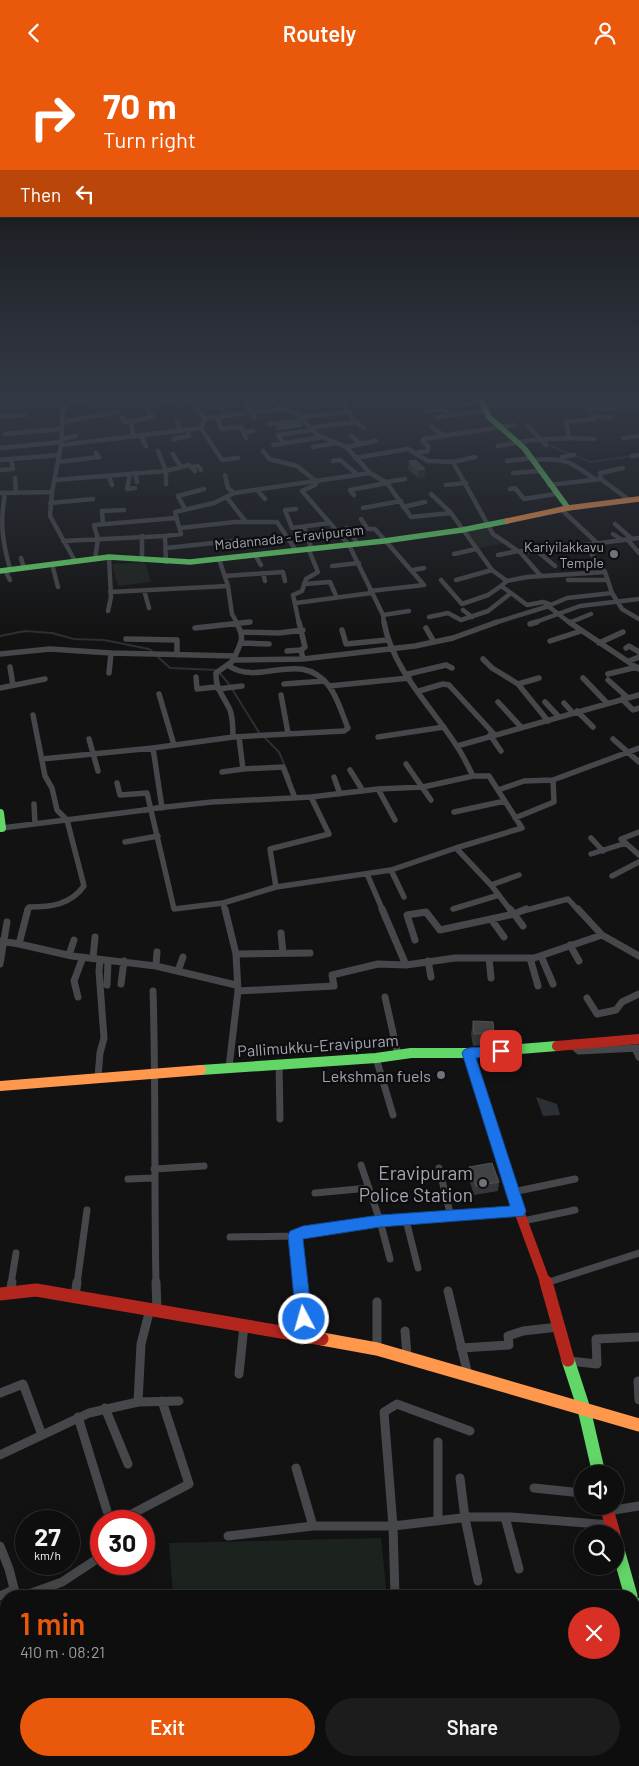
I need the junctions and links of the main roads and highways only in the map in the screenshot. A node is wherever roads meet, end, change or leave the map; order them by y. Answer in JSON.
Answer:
{"nodes":[{"id":1,"x":545,"y":479,"type":"edge"},
{"id":2,"x":636,"y":499,"type":"edge"},
{"id":3,"x":564,"y":508,"type":"junction"},
{"id":4,"x":5,"y":570,"type":"edge"},
{"id":5,"x":0,"y":813,"type":"edge"},
{"id":6,"x":1,"y":828,"type":"edge"},
{"id":7,"x":639,"y":1039,"type":"edge"},
{"id":8,"x":469,"y":1053,"type":"junction"},
{"id":9,"x":0,"y":1086,"type":"edge"},
{"id":10,"x":0,"y":1294,"type":"edge"},
{"id":11,"x":584,"y":1409,"type":"junction"},
{"id":12,"x":639,"y":1425,"type":"edge"},
{"id":13,"x":597,"y":1465,"type":"edge"},
{"id":14,"x":624,"y":1571,"type":"edge"},
{"id":15,"x":629,"y":1590,"type":"edge"}],
"edges":[{"from":1,"to":3,"type":"main road"},
{"from":2,"to":3,"type":"main road","name":"Madannada - Eravipuram"},
{"from":3,"to":4,"type":"main road","name":"Madannada - Eravipuram"},
{"from":5,"to":6,"type":"main road"},
{"from":7,"to":8,"type":"main road","name":"Pallimukku-Eravipuram"},
{"from":8,"to":9,"type":"main road","name":"Pallimukku-Eravipuram"},
{"from":8,"to":11,"type":"main road"},
{"from":10,"to":11,"type":"main road"},
{"from":11,"to":12,"type":"main road"},
{"from":11,"to":13,"type":"main road"},
{"from":14,"to":15,"type":"main road"}]}
